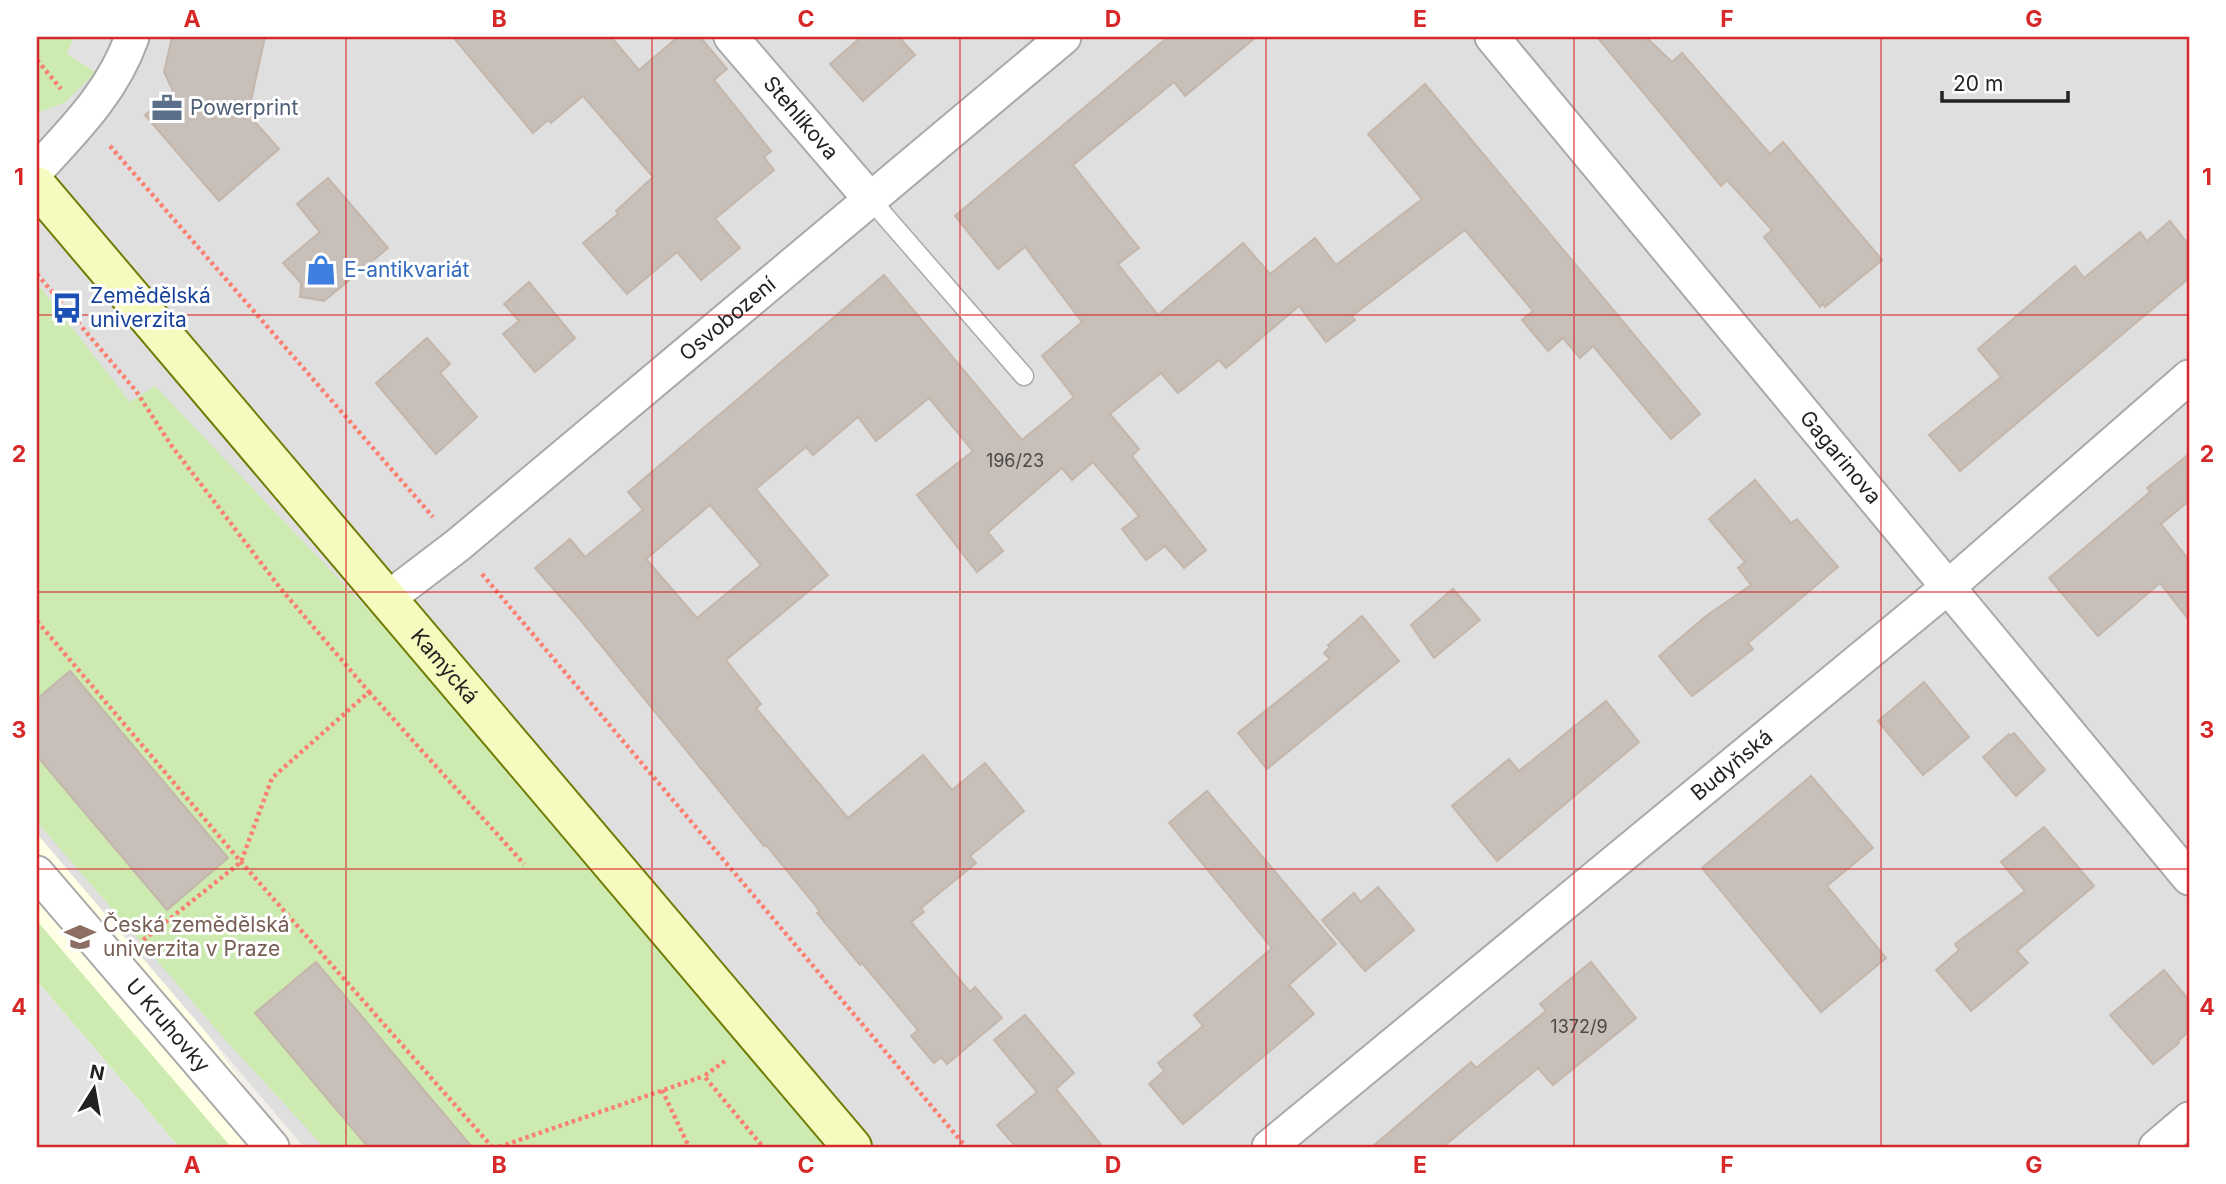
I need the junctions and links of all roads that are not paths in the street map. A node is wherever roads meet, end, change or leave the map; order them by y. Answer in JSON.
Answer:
{"nodes":[{"id":1,"x":132,"y":37,"type":"edge"},
{"id":2,"x":731,"y":37,"type":"edge"},
{"id":3,"x":1064,"y":37,"type":"edge"},
{"id":4,"x":1492,"y":37,"type":"edge"},
{"id":5,"x":37,"y":170,"type":"edge"},
{"id":6,"x":37,"y":186,"type":"edge"},
{"id":7,"x":871,"y":200,"type":"junction"},
{"id":8,"x":1024,"y":376,"type":"dead end"},
{"id":9,"x":2189,"y":377,"type":"edge"},
{"id":10,"x":1948,"y":587,"type":"junction"},
{"id":11,"x":387,"y":599,"type":"junction"},
{"id":12,"x":37,"y":873,"type":"edge"},
{"id":13,"x":2189,"y":878,"type":"edge"},
{"id":14,"x":2189,"y":1119,"type":"edge"},
{"id":15,"x":272,"y":1147,"type":"edge"},
{"id":16,"x":852,"y":1147,"type":"edge"},
{"id":17,"x":1269,"y":1147,"type":"edge"},
{"id":18,"x":2156,"y":1147,"type":"edge"}],
"edges":[{"from":1,"to":5,"type":"street"},
{"from":2,"to":7,"type":"street","name":"Stehlíkova"},
{"from":3,"to":7,"type":"street","name":"Osvobození"},
{"from":4,"to":10,"type":"street","name":"Gagarinova"},
{"from":6,"to":11,"type":"main road","name":"Kamýcká"},
{"from":7,"to":8,"type":"lane"},
{"from":7,"to":11,"type":"street","name":"Osvobození"},
{"from":9,"to":10,"type":"street","name":"Budyňská"},
{"from":10,"to":13,"type":"street","name":"Gagarinova"},
{"from":10,"to":17,"type":"street","name":"Budyňská"},
{"from":11,"to":16,"type":"main road","name":"Kamýcká"},
{"from":12,"to":15,"type":"street","name":"U Kruhovky"},
{"from":14,"to":18,"type":"street"}]}
